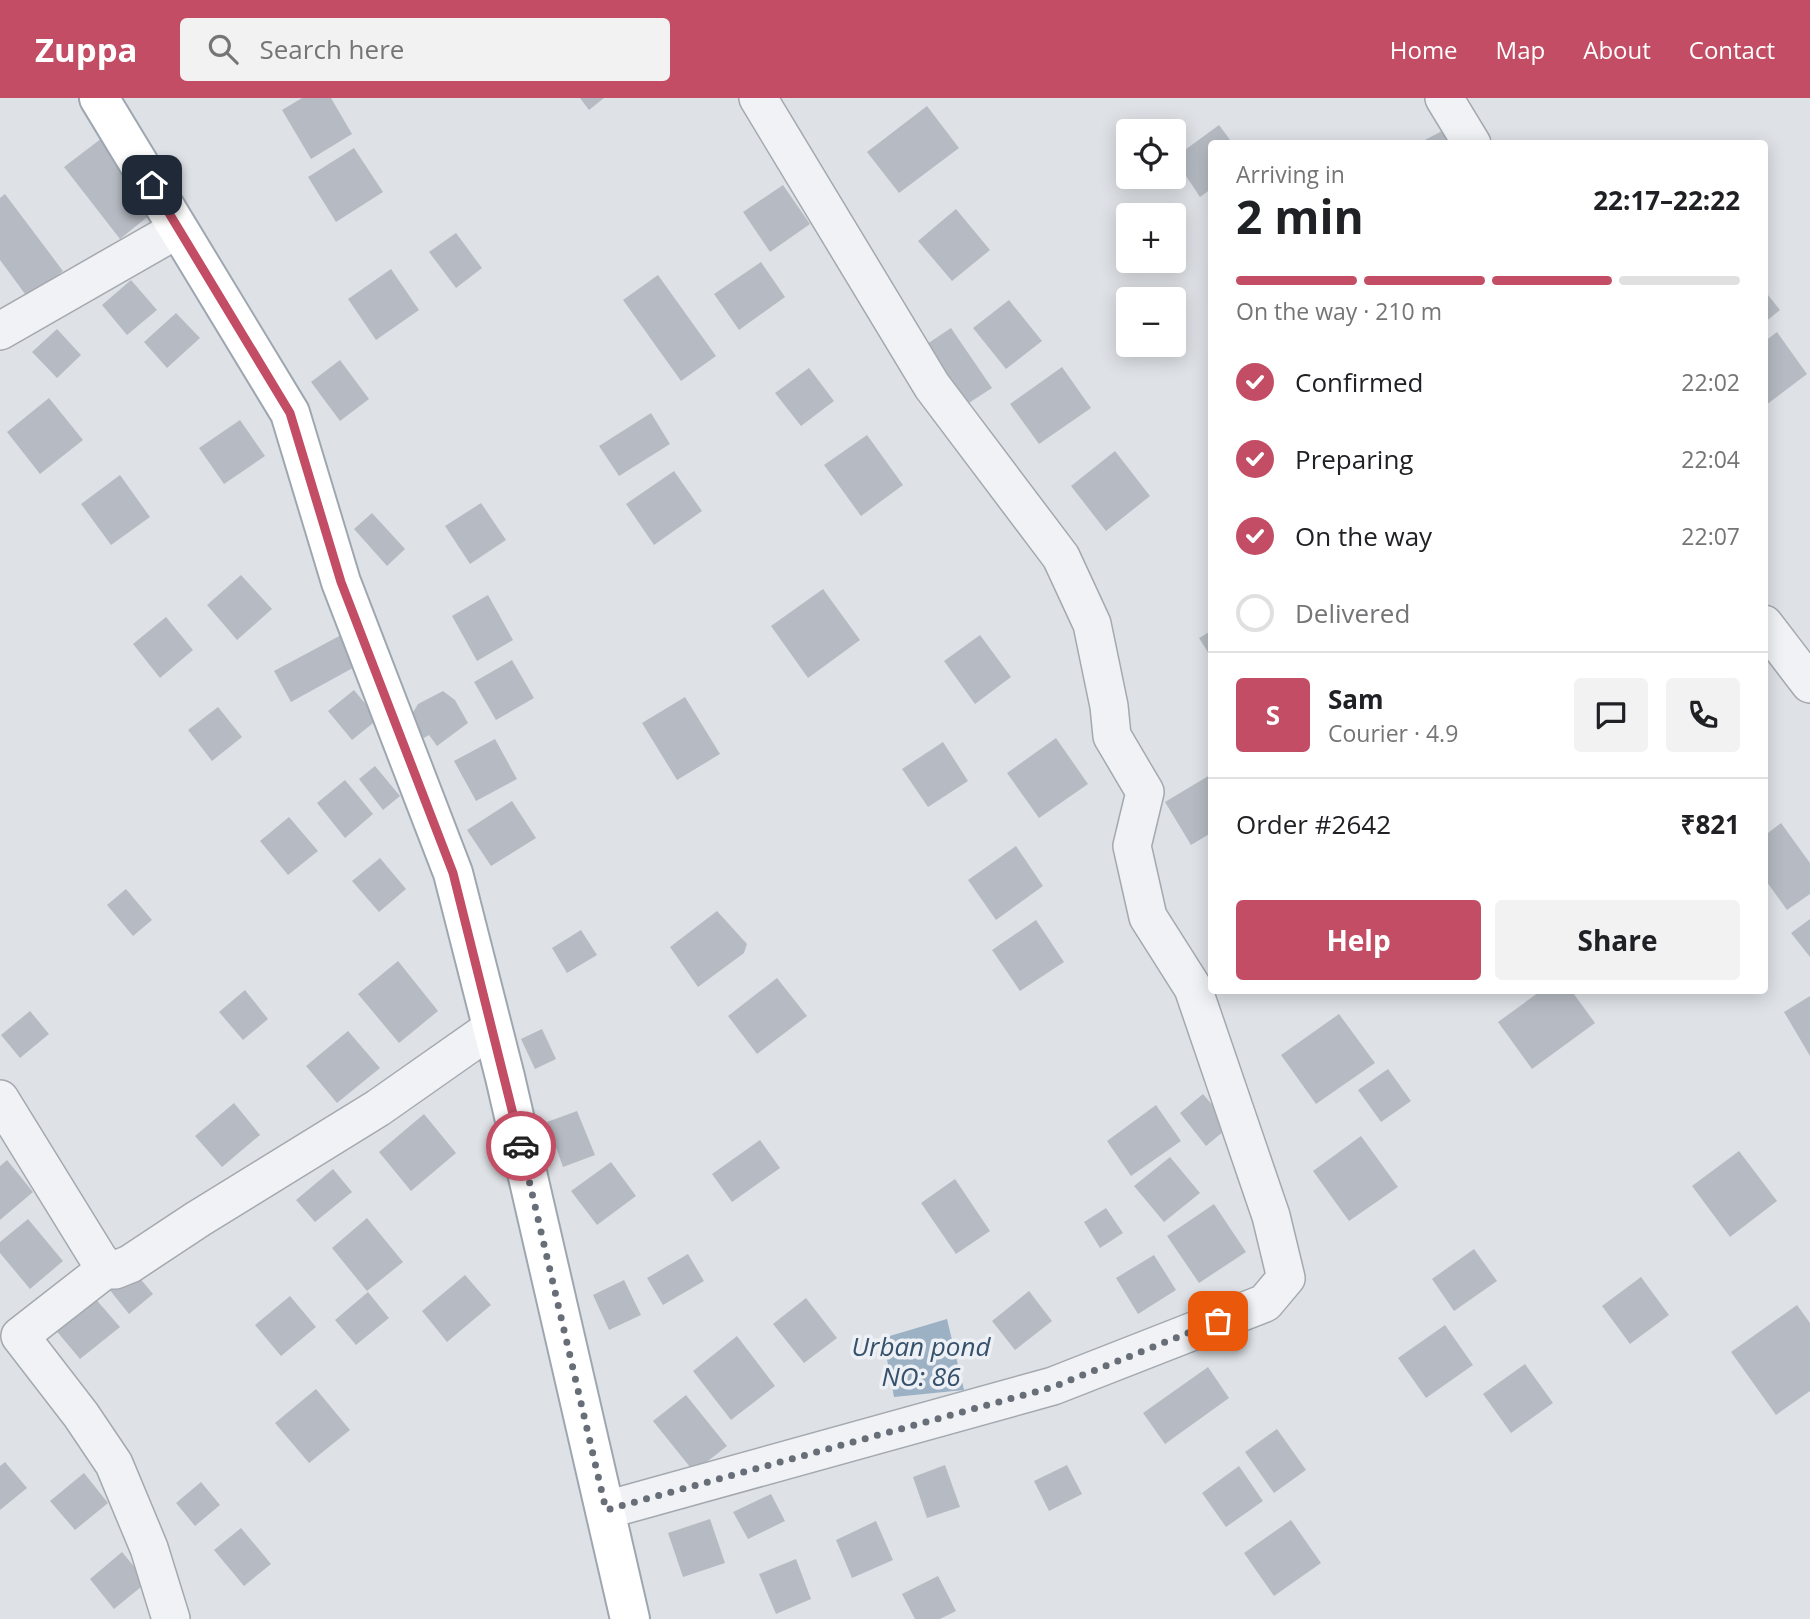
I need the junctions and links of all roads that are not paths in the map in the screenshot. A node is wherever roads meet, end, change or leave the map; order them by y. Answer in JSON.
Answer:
{"nodes":[{"id":1,"x":99,"y":98,"type":"edge"},
{"id":2,"x":758,"y":98,"type":"edge"},
{"id":3,"x":1444,"y":98,"type":"edge"},
{"id":4,"x":1470,"y":140,"type":"edge"},
{"id":5,"x":178,"y":229,"type":"junction"},
{"id":6,"x":0,"y":331,"type":"edge"},
{"id":7,"x":1768,"y":629,"type":"edge"},
{"id":8,"x":1810,"y":684,"type":"edge"},
{"id":9,"x":492,"y":1028,"type":"junction"},
{"id":10,"x":0,"y":1100,"type":"edge"},
{"id":11,"x":106,"y":1269,"type":"junction"},
{"id":12,"x":606,"y":1510,"type":"junction"},
{"id":13,"x":171,"y":1619,"type":"edge"},
{"id":14,"x":630,"y":1619,"type":"edge"}],
"edges":[{"from":1,"to":5,"type":"main road"},
{"from":2,"to":12,"type":"street"},
{"from":3,"to":4,"type":"street"},
{"from":5,"to":6,"type":"street"},
{"from":5,"to":9,"type":"main road"},
{"from":7,"to":8,"type":"street"},
{"from":9,"to":11,"type":"street"},
{"from":9,"to":12,"type":"main road"},
{"from":10,"to":11,"type":"street"},
{"from":11,"to":13,"type":"street"},
{"from":12,"to":14,"type":"main road"}]}
